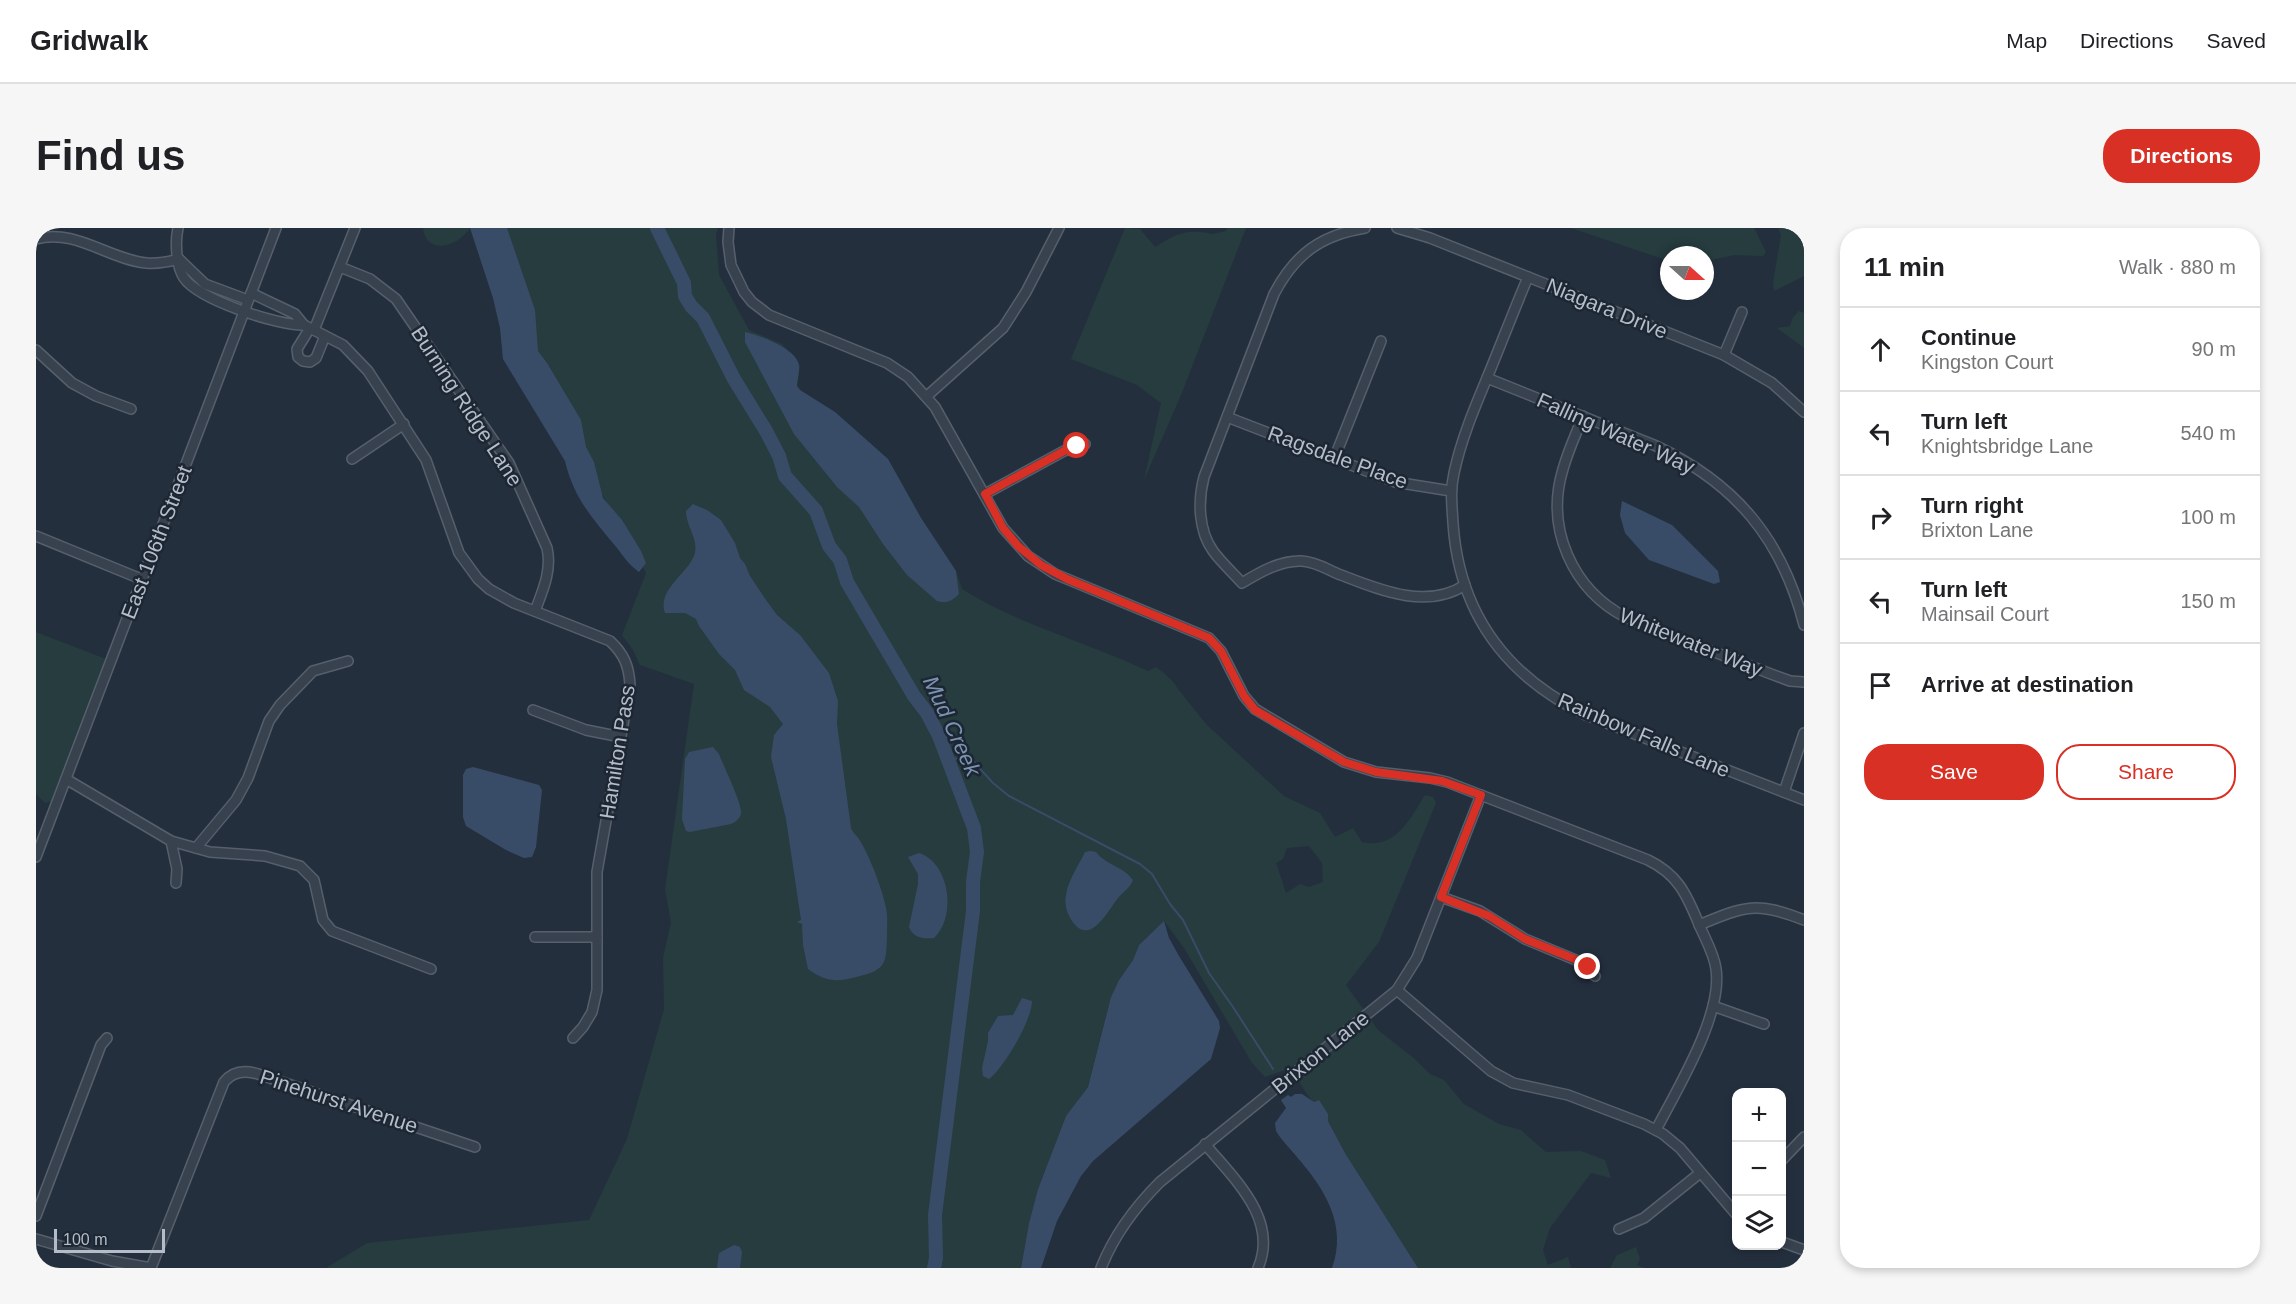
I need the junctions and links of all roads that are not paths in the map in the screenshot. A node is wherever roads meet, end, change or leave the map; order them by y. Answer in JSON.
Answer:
{"nodes":[{"id":1,"x":178,"y":228,"type":"edge"},
{"id":2,"x":276,"y":228,"type":"edge"},
{"id":3,"x":355,"y":228,"type":"edge"},
{"id":4,"x":729,"y":228,"type":"edge"},
{"id":5,"x":1059,"y":228,"type":"edge"},
{"id":6,"x":1365,"y":228,"type":"edge"},
{"id":7,"x":1397,"y":228,"type":"edge"},
{"id":8,"x":36,"y":239,"type":"edge"},
{"id":9,"x":179,"y":259,"type":"junction"},
{"id":10,"x":340,"y":267,"type":"junction"},
{"id":11,"x":1528,"y":277,"type":"junction"},
{"id":12,"x":250,"y":296,"type":"junction"},
{"id":13,"x":244,"y":311,"type":"junction"},
{"id":14,"x":1742,"y":312,"type":"dead end"},
{"id":15,"x":310,"y":328,"type":"junction"},
{"id":16,"x":325,"y":336,"type":"junction"},
{"id":17,"x":1381,"y":341,"type":"dead end"},
{"id":18,"x":36,"y":350,"type":"edge"},
{"id":19,"x":1724,"y":355,"type":"junction"},
{"id":20,"x":1487,"y":378,"type":"junction"},
{"id":21,"x":927,"y":396,"type":"junction"},
{"id":22,"x":131,"y":410,"type":"dead end"},
{"id":23,"x":1804,"y":412,"type":"edge"},
{"id":24,"x":1582,"y":416,"type":"junction"},
{"id":25,"x":1227,"y":417,"type":"junction"},
{"id":26,"x":404,"y":424,"type":"junction"},
{"id":27,"x":1085,"y":444,"type":"dead end"},
{"id":28,"x":352,"y":459,"type":"dead end"},
{"id":29,"x":1334,"y":459,"type":"junction"},
{"id":30,"x":1451,"y":491,"type":"junction"},
{"id":31,"x":985,"y":494,"type":"junction"},
{"id":32,"x":36,"y":536,"type":"edge"},
{"id":33,"x":141,"y":579,"type":"junction"},
{"id":34,"x":1465,"y":585,"type":"junction"},
{"id":35,"x":535,"y":611,"type":"junction"},
{"id":36,"x":1804,"y":625,"type":"edge"},
{"id":37,"x":348,"y":661,"type":"dead end"},
{"id":38,"x":1804,"y":682,"type":"edge"},
{"id":39,"x":533,"y":711,"type":"dead end"},
{"id":40,"x":1804,"y":733,"type":"edge"},
{"id":41,"x":621,"y":737,"type":"junction"},
{"id":42,"x":66,"y":779,"type":"junction"},
{"id":43,"x":1784,"y":792,"type":"junction"},
{"id":44,"x":1481,"y":795,"type":"junction"},
{"id":45,"x":1804,"y":800,"type":"edge"},
{"id":46,"x":171,"y":841,"type":"junction"},
{"id":47,"x":196,"y":848,"type":"junction"},
{"id":48,"x":36,"y":857,"type":"edge"},
{"id":49,"x":176,"y":883,"type":"dead end"},
{"id":50,"x":1441,"y":897,"type":"junction"},
{"id":51,"x":1804,"y":920,"type":"edge"},
{"id":52,"x":1699,"y":925,"type":"junction"},
{"id":53,"x":535,"y":937,"type":"dead end"},
{"id":54,"x":597,"y":937,"type":"junction"},
{"id":55,"x":431,"y":969,"type":"dead end"},
{"id":56,"x":1595,"y":976,"type":"dead end"},
{"id":57,"x":1397,"y":990,"type":"junction"},
{"id":58,"x":1713,"y":1006,"type":"junction"},
{"id":59,"x":1764,"y":1024,"type":"dead end"},
{"id":60,"x":107,"y":1038,"type":"dead end"},
{"id":61,"x":573,"y":1038,"type":"dead end"},
{"id":62,"x":1656,"y":1130,"type":"junction"},
{"id":63,"x":1804,"y":1137,"type":"edge"},
{"id":64,"x":1205,"y":1144,"type":"junction"},
{"id":65,"x":475,"y":1147,"type":"dead end"},
{"id":66,"x":1786,"y":1156,"type":"edge"},
{"id":67,"x":1700,"y":1173,"type":"junction"},
{"id":68,"x":1732,"y":1209,"type":"edge"},
{"id":69,"x":36,"y":1216,"type":"edge"},
{"id":70,"x":1619,"y":1229,"type":"dead end"},
{"id":71,"x":36,"y":1239,"type":"edge"},
{"id":72,"x":1786,"y":1243,"type":"edge"},
{"id":73,"x":1804,"y":1250,"type":"edge"},
{"id":74,"x":1103,"y":1267,"type":"edge"},
{"id":75,"x":151,"y":1268,"type":"edge"},
{"id":76,"x":1258,"y":1268,"type":"edge"}],
"edges":[{"from":1,"to":9,"type":"street"},
{"from":2,"to":12,"type":"street","name":"East 106th Street"},
{"from":3,"to":10,"type":"street"},
{"from":4,"to":21,"type":"street"},
{"from":5,"to":21,"type":"street"},
{"from":6,"to":25,"type":"street"},
{"from":7,"to":11,"type":"street","name":"Niagara Drive"},
{"from":8,"to":9,"type":"street"},
{"from":9,"to":12,"type":"street","name":"Hamilton Pass"},
{"from":9,"to":13,"type":"street","name":"Hamilton Pass"},
{"from":10,"to":15,"type":"street"},
{"from":10,"to":35,"type":"street","name":"Burning Ridge Lane"},
{"from":11,"to":19,"type":"street","name":"Niagara Drive"},
{"from":11,"to":20,"type":"street","name":"Rainbow Falls Lane"},
{"from":12,"to":13,"type":"street","name":"East 106th Street"},
{"from":12,"to":15,"type":"street","name":"Hamilton Pass"},
{"from":13,"to":15,"type":"street","name":"Hamilton Pass"},
{"from":13,"to":33,"type":"street","name":"East 106th Street"},
{"from":14,"to":19,"type":"street"},
{"from":15,"to":16,"type":"street","name":"Hamilton Pass"},
{"from":15,"to":16,"type":"street"},
{"from":16,"to":26,"type":"street","name":"Hamilton Pass"},
{"from":17,"to":29,"type":"street"},
{"from":18,"to":22,"type":"street"},
{"from":19,"to":23,"type":"street","name":"Niagara Drive"},
{"from":20,"to":24,"type":"street","name":"Falling Water Way"},
{"from":20,"to":30,"type":"street","name":"Rainbow Falls Lane"},
{"from":21,"to":31,"type":"street"},
{"from":24,"to":36,"type":"street","name":"Falling Water Way"},
{"from":24,"to":38,"type":"street","name":"Whitewater Way"},
{"from":25,"to":29,"type":"street","name":"Ragsdale Place"},
{"from":25,"to":34,"type":"street"},
{"from":26,"to":28,"type":"street"},
{"from":26,"to":35,"type":"street","name":"Hamilton Pass"},
{"from":27,"to":31,"type":"street"},
{"from":29,"to":30,"type":"street","name":"Ragsdale Place"},
{"from":30,"to":34,"type":"street","name":"Rainbow Falls Lane"},
{"from":31,"to":44,"type":"street"},
{"from":32,"to":33,"type":"street"},
{"from":33,"to":42,"type":"street","name":"East 106th Street"},
{"from":34,"to":43,"type":"street","name":"Rainbow Falls Lane"},
{"from":35,"to":41,"type":"street","name":"Hamilton Pass"},
{"from":37,"to":47,"type":"street"},
{"from":39,"to":41,"type":"street"},
{"from":40,"to":43,"type":"street"},
{"from":41,"to":54,"type":"street","name":"Hamilton Pass"},
{"from":42,"to":46,"type":"street"},
{"from":42,"to":48,"type":"street","name":"East 106th Street"},
{"from":43,"to":45,"type":"street","name":"Rainbow Falls Lane"},
{"from":44,"to":50,"type":"street","name":"Brixton Lane"},
{"from":44,"to":52,"type":"street"},
{"from":46,"to":47,"type":"street"},
{"from":46,"to":49,"type":"street"},
{"from":47,"to":55,"type":"street"},
{"from":50,"to":56,"type":"street"},
{"from":50,"to":57,"type":"street","name":"Brixton Lane"},
{"from":51,"to":52,"type":"street"},
{"from":52,"to":58,"type":"street"},
{"from":53,"to":54,"type":"street"},
{"from":54,"to":61,"type":"street","name":"Hamilton Pass"},
{"from":57,"to":62,"type":"street"},
{"from":57,"to":64,"type":"street","name":"Brixton Lane"},
{"from":58,"to":59,"type":"street"},
{"from":58,"to":62,"type":"street"},
{"from":60,"to":69,"type":"street"},
{"from":62,"to":67,"type":"street"},
{"from":63,"to":66,"type":"street"},
{"from":64,"to":74,"type":"street","name":"Brixton Lane"},
{"from":64,"to":76,"type":"street"},
{"from":65,"to":75,"type":"street","name":"Pinehurst Avenue"},
{"from":67,"to":68,"type":"street"},
{"from":67,"to":70,"type":"street"},
{"from":71,"to":75,"type":"street"},
{"from":72,"to":73,"type":"street"}]}
